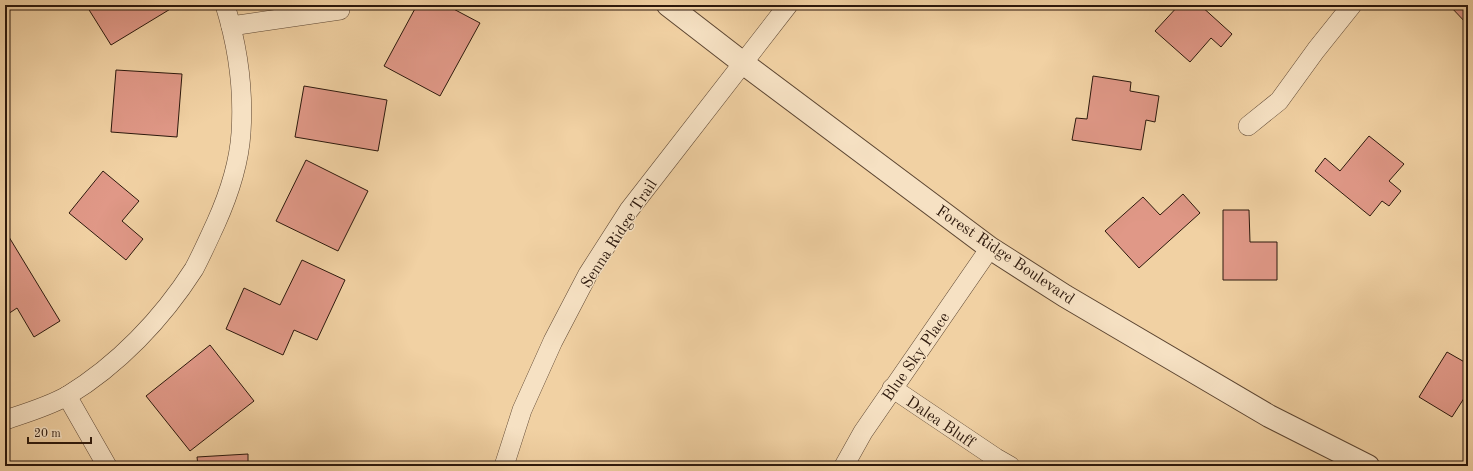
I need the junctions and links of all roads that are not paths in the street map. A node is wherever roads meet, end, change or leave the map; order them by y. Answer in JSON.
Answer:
{"nodes":[{"id":1,"x":225,"y":5,"type":"edge"},
{"id":2,"x":668,"y":5,"type":"edge"},
{"id":3,"x":788,"y":5,"type":"edge"},
{"id":4,"x":1352,"y":5,"type":"edge"},
{"id":5,"x":340,"y":10,"type":"dead end"},
{"id":6,"x":231,"y":26,"type":"junction"},
{"id":7,"x":743,"y":63,"type":"junction"},
{"id":8,"x":1248,"y":126,"type":"dead end"},
{"id":9,"x":990,"y":248,"type":"junction"},
{"id":10,"x":892,"y":388,"type":"junction"},
{"id":11,"x":66,"y":396,"type":"junction"},
{"id":12,"x":5,"y":420,"type":"edge"},
{"id":13,"x":107,"y":466,"type":"edge"},
{"id":14,"x":504,"y":466,"type":"edge"},
{"id":15,"x":844,"y":466,"type":"edge"},
{"id":16,"x":1010,"y":466,"type":"edge"},
{"id":17,"x":1368,"y":466,"type":"edge"}],
"edges":[{"from":1,"to":6,"type":"street"},
{"from":2,"to":7,"type":"street","name":"Forest Ridge Boulevard"},
{"from":3,"to":7,"type":"street","name":"Senna Ridge Trail"},
{"from":4,"to":8,"type":"street"},
{"from":5,"to":6,"type":"street"},
{"from":6,"to":11,"type":"street"},
{"from":7,"to":9,"type":"street","name":"Forest Ridge Boulevard"},
{"from":7,"to":14,"type":"street","name":"Senna Ridge Trail"},
{"from":9,"to":10,"type":"street","name":"Blue Sky Place"},
{"from":9,"to":17,"type":"street","name":"Forest Ridge Boulevard"},
{"from":10,"to":15,"type":"street","name":"Blue Sky Place"},
{"from":10,"to":16,"type":"street","name":"Dalea Bluff"},
{"from":11,"to":12,"type":"street"},
{"from":11,"to":13,"type":"street"}]}
